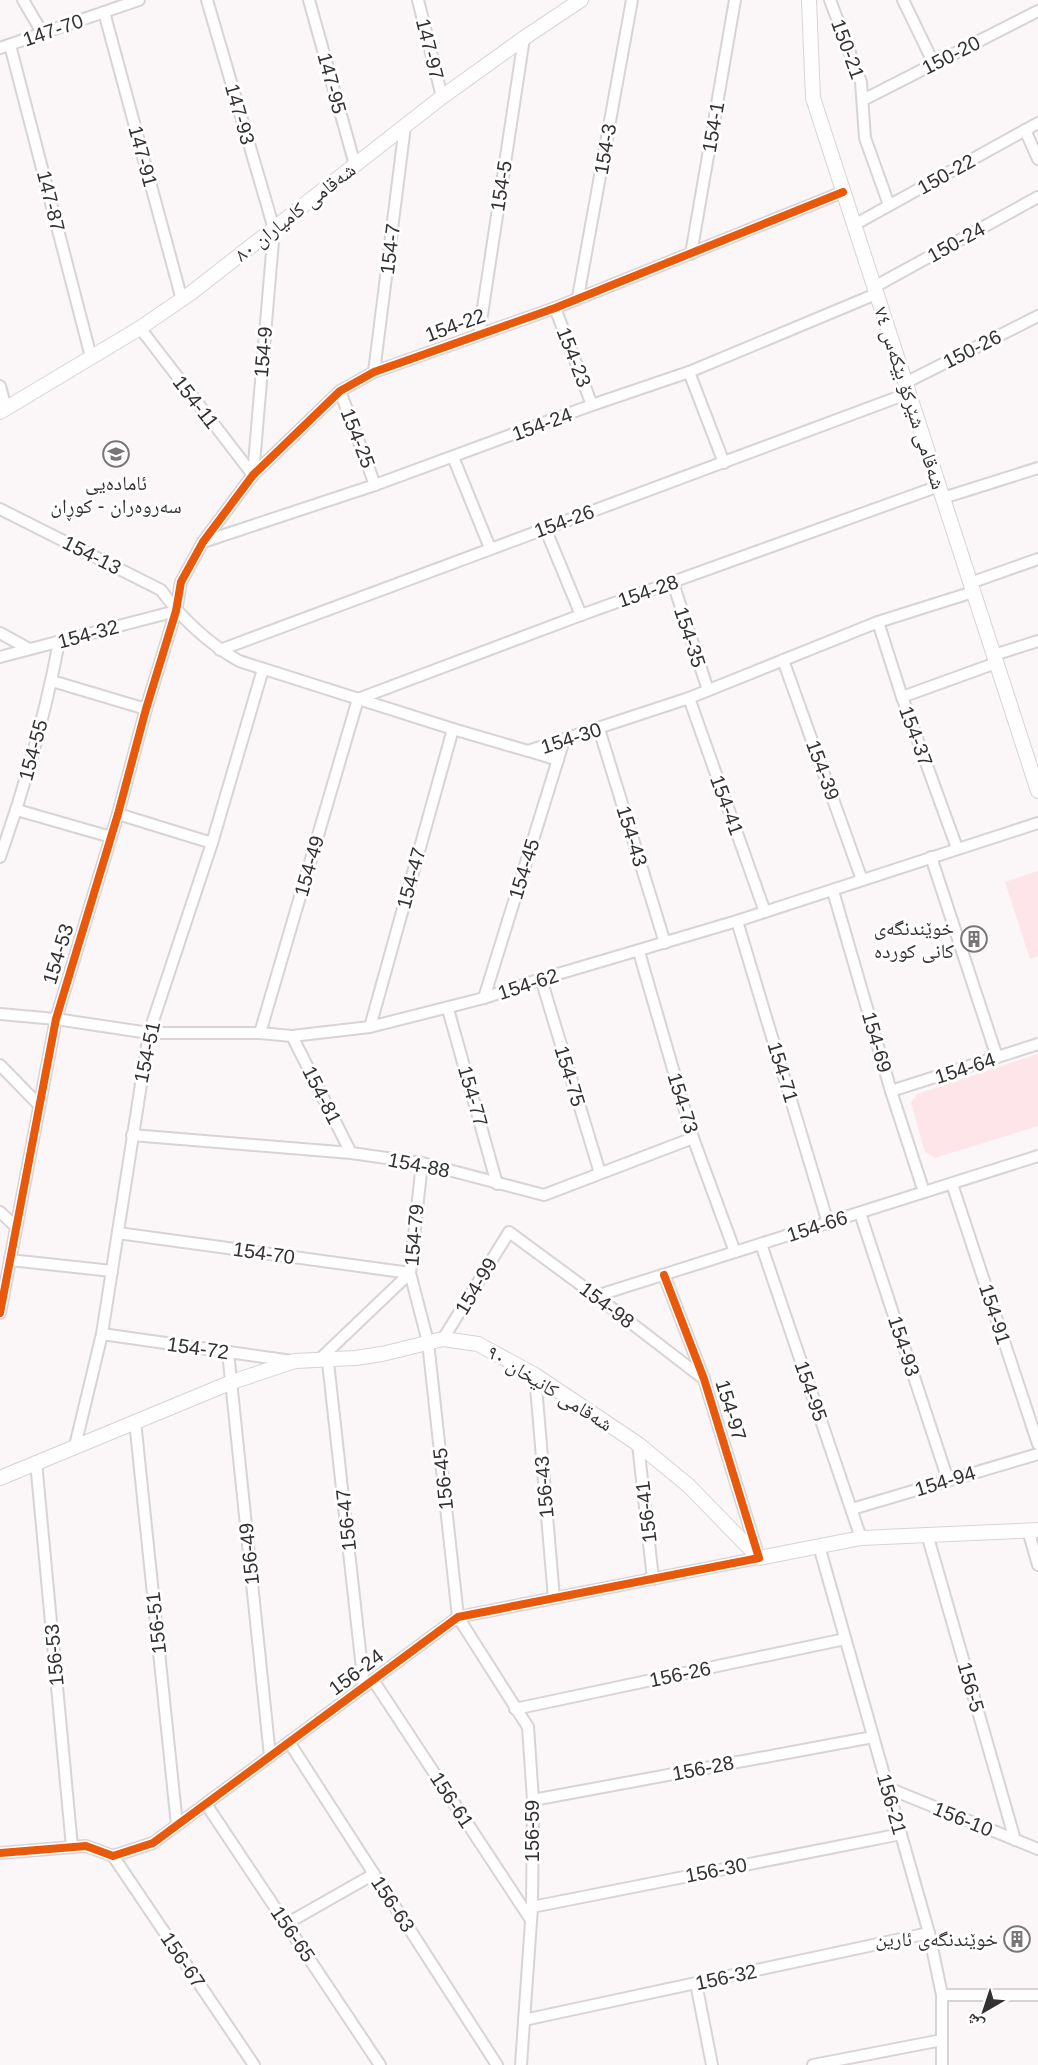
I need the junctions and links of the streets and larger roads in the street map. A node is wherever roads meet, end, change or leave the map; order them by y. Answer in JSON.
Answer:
{"nodes":[{"id":1,"x":23,"y":0,"type":"edge"},
{"id":2,"x":139,"y":0,"type":"edge"},
{"id":3,"x":207,"y":0,"type":"edge"},
{"id":4,"x":309,"y":0,"type":"edge"},
{"id":5,"x":418,"y":0,"type":"edge"},
{"id":6,"x":581,"y":0,"type":"edge"},
{"id":7,"x":632,"y":0,"type":"edge"},
{"id":8,"x":735,"y":0,"type":"edge"},
{"id":9,"x":809,"y":0,"type":"edge"},
{"id":10,"x":830,"y":0,"type":"edge"},
{"id":11,"x":907,"y":1,"type":"edge"},
{"id":12,"x":1038,"y":11,"type":"edge"},
{"id":13,"x":104,"y":12,"type":"junction"},
{"id":14,"x":43,"y":34,"type":"junction"},
{"id":15,"x":524,"y":38,"type":"junction"},
{"id":16,"x":5,"y":46,"type":"edge"},
{"id":17,"x":934,"y":64,"type":"junction"},
{"id":18,"x":442,"y":97,"type":"junction"},
{"id":19,"x":863,"y":100,"type":"junction"},
{"id":20,"x":1038,"y":123,"type":"edge"},
{"id":21,"x":405,"y":126,"type":"junction"},
{"id":22,"x":1025,"y":130,"type":"junction"},
{"id":23,"x":1038,"y":159,"type":"edge"},
{"id":24,"x":355,"y":165,"type":"junction"},
{"id":25,"x":843,"y":192,"type":"junction"},
{"id":26,"x":1037,"y":200,"type":"edge"},
{"id":27,"x":889,"y":206,"type":"junction"},
{"id":28,"x":854,"y":225,"type":"junction"},
{"id":29,"x":274,"y":229,"type":"junction"},
{"id":30,"x":691,"y":254,"type":"junction"},
{"id":31,"x":875,"y":290,"type":"junction"},
{"id":32,"x":578,"y":297,"type":"junction"},
{"id":33,"x":182,"y":300,"type":"junction"},
{"id":34,"x":555,"y":308,"type":"junction"},
{"id":35,"x":1038,"y":316,"type":"edge"},
{"id":36,"x":140,"y":328,"type":"junction"},
{"id":37,"x":479,"y":334,"type":"junction"},
{"id":38,"x":91,"y":357,"type":"junction"},
{"id":39,"x":374,"y":372,"type":"junction"},
{"id":40,"x":688,"y":372,"type":"junction"},
{"id":41,"x":0,"y":386,"type":"edge"},
{"id":42,"x":907,"y":388,"type":"junction"},
{"id":43,"x":340,"y":391,"type":"junction"},
{"id":44,"x":592,"y":405,"type":"junction"},
{"id":45,"x":3,"y":411,"type":"edge"},
{"id":46,"x":453,"y":457,"type":"junction"},
{"id":47,"x":724,"y":463,"type":"junction"},
{"id":48,"x":1038,"y":468,"type":"edge"},
{"id":49,"x":253,"y":475,"type":"junction"},
{"id":50,"x":375,"y":485,"type":"junction"},
{"id":51,"x":941,"y":492,"type":"junction"},
{"id":52,"x":0,"y":509,"type":"edge"},
{"id":53,"x":545,"y":528,"type":"junction"},
{"id":54,"x":203,"y":542,"type":"junction"},
{"id":55,"x":490,"y":548,"type":"junction"},
{"id":56,"x":1038,"y":559,"type":"edge"},
{"id":57,"x":673,"y":583,"type":"junction"},
{"id":58,"x":971,"y":587,"type":"junction"},
{"id":59,"x":176,"y":611,"type":"junction"},
{"id":60,"x":582,"y":615,"type":"junction"},
{"id":61,"x":878,"y":622,"type":"junction"},
{"id":62,"x":0,"y":633,"type":"edge"},
{"id":63,"x":1038,"y":641,"type":"edge"},
{"id":64,"x":59,"y":642,"type":"junction"},
{"id":65,"x":29,"y":649,"type":"junction"},
{"id":66,"x":220,"y":650,"type":"junction"},
{"id":67,"x":0,"y":657,"type":"edge"},
{"id":68,"x":995,"y":659,"type":"junction"},
{"id":69,"x":783,"y":660,"type":"junction"},
{"id":70,"x":263,"y":669,"type":"junction"},
{"id":71,"x":52,"y":681,"type":"junction"},
{"id":72,"x":708,"y":690,"type":"junction"},
{"id":73,"x":688,"y":698,"type":"junction"},
{"id":74,"x":902,"y":698,"type":"junction"},
{"id":75,"x":358,"y":699,"type":"junction"},
{"id":76,"x":146,"y":709,"type":"junction"},
{"id":77,"x":453,"y":729,"type":"junction"},
{"id":78,"x":599,"y":729,"type":"junction"},
{"id":79,"x":564,"y":740,"type":"junction"},
{"id":80,"x":528,"y":751,"type":"junction"},
{"id":81,"x":558,"y":760,"type":"junction"},
{"id":82,"x":1038,"y":791,"type":"edge"},
{"id":83,"x":17,"y":810,"type":"junction"},
{"id":84,"x":118,"y":814,"type":"junction"},
{"id":85,"x":1038,"y":823,"type":"edge"},
{"id":86,"x":111,"y":837,"type":"junction"},
{"id":87,"x":212,"y":843,"type":"junction"},
{"id":88,"x":957,"y":848,"type":"junction"},
{"id":89,"x":0,"y":857,"type":"edge"},
{"id":90,"x":931,"y":857,"type":"junction"},
{"id":91,"x":862,"y":880,"type":"junction"},
{"id":92,"x":833,"y":891,"type":"junction"},
{"id":93,"x":765,"y":912,"type":"junction"},
{"id":94,"x":737,"y":921,"type":"junction"},
{"id":95,"x":665,"y":943,"type":"junction"},
{"id":96,"x":639,"y":952,"type":"junction"},
{"id":97,"x":541,"y":980,"type":"junction"},
{"id":98,"x":484,"y":998,"type":"junction"},
{"id":99,"x":448,"y":1009,"type":"junction"},
{"id":100,"x":0,"y":1014,"type":"edge"},
{"id":101,"x":56,"y":1019,"type":"junction"},
{"id":102,"x":370,"y":1028,"type":"junction"},
{"id":103,"x":149,"y":1033,"type":"junction"},
{"id":104,"x":260,"y":1034,"type":"junction"},
{"id":105,"x":292,"y":1036,"type":"junction"},
{"id":106,"x":1038,"y":1044,"type":"edge"},
{"id":107,"x":997,"y":1057,"type":"junction"},
{"id":108,"x":0,"y":1065,"type":"edge"},
{"id":109,"x":891,"y":1091,"type":"junction"},
{"id":110,"x":39,"y":1105,"type":"junction"},
{"id":111,"x":132,"y":1135,"type":"junction"},
{"id":112,"x":693,"y":1138,"type":"junction"},
{"id":113,"x":351,"y":1153,"type":"junction"},
{"id":114,"x":1038,"y":1156,"type":"edge"},
{"id":115,"x":422,"y":1163,"type":"junction"},
{"id":116,"x":600,"y":1173,"type":"junction"},
{"id":117,"x":497,"y":1184,"type":"junction"},
{"id":118,"x":952,"y":1184,"type":"junction"},
{"id":119,"x":924,"y":1192,"type":"junction"},
{"id":120,"x":0,"y":1212,"type":"edge"},
{"id":121,"x":860,"y":1213,"type":"junction"},
{"id":122,"x":828,"y":1223,"type":"junction"},
{"id":123,"x":16,"y":1227,"type":"junction"},
{"id":124,"x":509,"y":1232,"type":"joint"},
{"id":125,"x":118,"y":1233,"type":"junction"},
{"id":126,"x":761,"y":1244,"type":"junction"},
{"id":127,"x":735,"y":1252,"type":"junction"},
{"id":128,"x":10,"y":1260,"type":"junction"},
{"id":129,"x":112,"y":1271,"type":"junction"},
{"id":130,"x":410,"y":1273,"type":"junction"},
{"id":131,"x":664,"y":1275,"type":"junction"},
{"id":132,"x":596,"y":1296,"type":"junction"},
{"id":133,"x":0,"y":1313,"type":"edge"},
{"id":134,"x":102,"y":1334,"type":"junction"},
{"id":135,"x":443,"y":1339,"type":"junction"},
{"id":136,"x":428,"y":1342,"type":"junction"},
{"id":137,"x":228,"y":1352,"type":"junction"},
{"id":138,"x":325,"y":1358,"type":"junction"},
{"id":139,"x":295,"y":1361,"type":"junction"},
{"id":140,"x":535,"y":1375,"type":"junction"},
{"id":141,"x":704,"y":1379,"type":"junction"},
{"id":142,"x":232,"y":1382,"type":"junction"},
{"id":143,"x":135,"y":1421,"type":"junction"},
{"id":144,"x":638,"y":1444,"type":"junction"},
{"id":145,"x":1038,"y":1444,"type":"edge"},
{"id":146,"x":75,"y":1446,"type":"junction"},
{"id":147,"x":1038,"y":1454,"type":"edge"},
{"id":148,"x":36,"y":1462,"type":"junction"},
{"id":149,"x":0,"y":1478,"type":"edge"},
{"id":150,"x":948,"y":1480,"type":"junction"},
{"id":151,"x":852,"y":1509,"type":"junction"},
{"id":152,"x":1033,"y":1530,"type":"edge"},
{"id":153,"x":927,"y":1534,"type":"junction"},
{"id":154,"x":861,"y":1538,"type":"junction"},
{"id":155,"x":819,"y":1546,"type":"junction"},
{"id":156,"x":759,"y":1558,"type":"junction"},
{"id":157,"x":1038,"y":1565,"type":"edge"},
{"id":158,"x":653,"y":1579,"type":"junction"},
{"id":159,"x":554,"y":1598,"type":"junction"},
{"id":160,"x":458,"y":1617,"type":"junction"},
{"id":161,"x":845,"y":1639,"type":"junction"},
{"id":162,"x":368,"y":1684,"type":"junction"},
{"id":163,"x":515,"y":1709,"type":"junction"},
{"id":164,"x":873,"y":1737,"type":"junction"},
{"id":165,"x":289,"y":1742,"type":"junction"},
{"id":166,"x":270,"y":1756,"type":"junction"},
{"id":167,"x":888,"y":1788,"type":"junction"},
{"id":168,"x":533,"y":1800,"type":"junction"},
{"id":169,"x":206,"y":1804,"type":"junction"},
{"id":170,"x":177,"y":1825,"type":"junction"},
{"id":171,"x":901,"y":1834,"type":"junction"},
{"id":172,"x":1015,"y":1840,"type":"junction"},
{"id":173,"x":72,"y":1847,"type":"junction"},
{"id":174,"x":1038,"y":1850,"type":"edge"},
{"id":175,"x":0,"y":1853,"type":"edge"},
{"id":176,"x":113,"y":1856,"type":"junction"},
{"id":177,"x":374,"y":1874,"type":"junction"},
{"id":178,"x":532,"y":1907,"type":"junction"},
{"id":179,"x":531,"y":1920,"type":"junction"},
{"id":180,"x":286,"y":1924,"type":"junction"},
{"id":181,"x":929,"y":1933,"type":"junction"},
{"id":182,"x":696,"y":1983,"type":"junction"},
{"id":183,"x":942,"y":1995,"type":"junction"},
{"id":184,"x":1038,"y":1995,"type":"edge"},
{"id":185,"x":524,"y":2020,"type":"junction"},
{"id":186,"x":942,"y":2040,"type":"junction"},
{"id":187,"x":254,"y":2065,"type":"edge"},
{"id":188,"x":380,"y":2065,"type":"edge"},
{"id":189,"x":497,"y":2065,"type":"edge"},
{"id":190,"x":521,"y":2065,"type":"edge"},
{"id":191,"x":712,"y":2065,"type":"edge"},
{"id":192,"x":813,"y":2065,"type":"edge"},
{"id":193,"x":942,"y":2065,"type":"edge"}],
"edges":[{"from":1,"to":14,"type":"street"},
{"from":2,"to":13,"type":"street","name":"147-70"},
{"from":3,"to":29,"type":"street","name":"147-93"},
{"from":4,"to":24,"type":"street","name":"147-95"},
{"from":5,"to":18,"type":"street","name":"147-97"},
{"from":6,"to":15,"type":"street","name":"شەقامی کامیاران ٨٠"},
{"from":7,"to":32,"type":"street","name":"154-3"},
{"from":8,"to":30,"type":"street","name":"154-1"},
{"from":9,"to":25,"type":"street","name":"شەقامی شێرکۆ بێکەس ٧٤"},
{"from":10,"to":19,"type":"street","name":"150-21"},
{"from":11,"to":17,"type":"street"},
{"from":12,"to":17,"type":"street","name":"150-20"},
{"from":13,"to":14,"type":"street","name":"147-70"},
{"from":13,"to":33,"type":"street","name":"147-91"},
{"from":14,"to":16,"type":"street","name":"147-70"},
{"from":15,"to":18,"type":"street","name":"شەقامی کامیاران ٨٠"},
{"from":15,"to":37,"type":"street","name":"154-5"},
{"from":16,"to":38,"type":"street","name":"147-87"},
{"from":17,"to":19,"type":"street","name":"150-20"},
{"from":18,"to":21,"type":"street","name":"شەقامی کامیاران ٨٠"},
{"from":19,"to":27,"type":"street","name":"150-21"},
{"from":20,"to":22,"type":"street","name":"150-22"},
{"from":21,"to":24,"type":"street","name":"شەقامی کامیاران ٨٠"},
{"from":21,"to":39,"type":"street","name":"154-7"},
{"from":22,"to":23,"type":"street"},
{"from":22,"to":27,"type":"street","name":"150-22"},
{"from":24,"to":29,"type":"street","name":"شەقامی کامیاران ٨٠"},
{"from":25,"to":28,"type":"street","name":"شەقامی شێرکۆ بێکەس ٧٤"},
{"from":25,"to":30,"type":"street","name":"154-22"},
{"from":26,"to":31,"type":"street","name":"150-24"},
{"from":27,"to":28,"type":"street","name":"150-22"},
{"from":28,"to":31,"type":"street","name":"شەقامی شێرکۆ بێکەس ٧٤"},
{"from":29,"to":33,"type":"street","name":"شەقامی کامیاران ٨٠"},
{"from":29,"to":49,"type":"street","name":"154-9"},
{"from":30,"to":32,"type":"street","name":"154-22"},
{"from":31,"to":40,"type":"street","name":"154-24"},
{"from":31,"to":42,"type":"street","name":"شەقامی شێرکۆ بێکەس ٧٤"},
{"from":32,"to":34,"type":"street","name":"154-22"},
{"from":33,"to":36,"type":"street","name":"شەقامی کامیاران ٨٠"},
{"from":34,"to":37,"type":"street","name":"154-22"},
{"from":34,"to":44,"type":"street","name":"154-23"},
{"from":35,"to":42,"type":"street","name":"150-26"},
{"from":36,"to":38,"type":"street","name":"شەقامی کامیاران ٨٠"},
{"from":36,"to":49,"type":"street","name":"154-11"},
{"from":37,"to":39,"type":"street","name":"154-22"},
{"from":38,"to":45,"type":"street","name":"شەقامی کامیاران ٨٠"},
{"from":39,"to":43,"type":"street","name":"154-22"},
{"from":40,"to":44,"type":"street","name":"154-24"},
{"from":40,"to":47,"type":"street"},
{"from":41,"to":45,"type":"street"},
{"from":42,"to":47,"type":"street","name":"154-26"},
{"from":42,"to":51,"type":"street","name":"شەقامی شێرکۆ بێکەس ٧٤"},
{"from":43,"to":49,"type":"street","name":"154-22"},
{"from":43,"to":50,"type":"street","name":"154-25"},
{"from":44,"to":46,"type":"street","name":"154-24"},
{"from":46,"to":50,"type":"street","name":"154-24"},
{"from":46,"to":55,"type":"street"},
{"from":47,"to":53,"type":"street","name":"154-26"},
{"from":48,"to":51,"type":"street","name":"154-28"},
{"from":49,"to":54,"type":"street","name":"154-22"},
{"from":50,"to":54,"type":"street","name":"154-24"},
{"from":51,"to":57,"type":"street","name":"154-28"},
{"from":51,"to":58,"type":"street","name":"شەقامی شێرکۆ بێکەس ٧٤"},
{"from":52,"to":59,"type":"street","name":"154-13"},
{"from":53,"to":55,"type":"street","name":"154-26"},
{"from":53,"to":60,"type":"street"},
{"from":54,"to":59,"type":"street","name":"154-22"},
{"from":55,"to":66,"type":"street","name":"154-26"},
{"from":56,"to":58,"type":"street","name":"154-30"},
{"from":57,"to":60,"type":"street","name":"154-28"},
{"from":57,"to":72,"type":"street","name":"154-35"},
{"from":58,"to":61,"type":"street","name":"154-30"},
{"from":58,"to":68,"type":"street","name":"شەقامی شێرکۆ بێکەس ٧٤"},
{"from":59,"to":64,"type":"street","name":"154-32"},
{"from":59,"to":66,"type":"street","name":"154-30"},
{"from":59,"to":76,"type":"street","name":"154-53"},
{"from":60,"to":75,"type":"street","name":"154-28"},
{"from":61,"to":69,"type":"street","name":"154-30"},
{"from":61,"to":74,"type":"street","name":"154-37"},
{"from":62,"to":65,"type":"street"},
{"from":63,"to":68,"type":"street"},
{"from":64,"to":65,"type":"street","name":"154-32"},
{"from":64,"to":71,"type":"street","name":"154-55"},
{"from":65,"to":67,"type":"street","name":"154-32"},
{"from":66,"to":70,"type":"street","name":"154-30"},
{"from":68,"to":74,"type":"street"},
{"from":68,"to":82,"type":"street","name":"شەقامی شێرکۆ بێکەس ٧٤"},
{"from":69,"to":72,"type":"street","name":"154-30"},
{"from":69,"to":91,"type":"street","name":"154-39"},
{"from":70,"to":75,"type":"street","name":"154-30"},
{"from":70,"to":87,"type":"street","name":"154-51"},
{"from":71,"to":76,"type":"street"},
{"from":71,"to":83,"type":"street","name":"154-55"},
{"from":72,"to":73,"type":"street","name":"154-30"},
{"from":73,"to":78,"type":"street","name":"154-30"},
{"from":73,"to":93,"type":"street","name":"154-41"},
{"from":74,"to":88,"type":"street","name":"154-37"},
{"from":75,"to":77,"type":"street","name":"154-30"},
{"from":75,"to":104,"type":"street","name":"154-49"},
{"from":76,"to":84,"type":"street","name":"154-53"},
{"from":77,"to":80,"type":"street","name":"154-30"},
{"from":77,"to":102,"type":"street","name":"154-47"},
{"from":78,"to":79,"type":"street","name":"154-30"},
{"from":78,"to":95,"type":"street","name":"154-43"},
{"from":79,"to":80,"type":"street","name":"154-30"},
{"from":79,"to":81,"type":"street","name":"154-45"},
{"from":80,"to":81,"type":"street"},
{"from":81,"to":98,"type":"street","name":"154-45"},
{"from":83,"to":86,"type":"street"},
{"from":83,"to":89,"type":"street","name":"154-55"},
{"from":84,"to":86,"type":"street","name":"154-53"},
{"from":84,"to":87,"type":"street"},
{"from":85,"to":88,"type":"street","name":"154-62"},
{"from":86,"to":101,"type":"street","name":"154-53"},
{"from":87,"to":103,"type":"street","name":"154-51"},
{"from":88,"to":90,"type":"street","name":"154-62"},
{"from":90,"to":91,"type":"street","name":"154-62"},
{"from":90,"to":107,"type":"street"},
{"from":91,"to":92,"type":"street","name":"154-62"},
{"from":92,"to":93,"type":"street","name":"154-62"},
{"from":92,"to":109,"type":"street","name":"154-69"},
{"from":93,"to":94,"type":"street","name":"154-62"},
{"from":94,"to":95,"type":"street","name":"154-62"},
{"from":94,"to":122,"type":"street","name":"154-71"},
{"from":95,"to":96,"type":"street","name":"154-62"},
{"from":96,"to":97,"type":"street","name":"154-62"},
{"from":96,"to":112,"type":"street","name":"154-73"},
{"from":97,"to":98,"type":"street","name":"154-62"},
{"from":97,"to":116,"type":"street","name":"154-75"},
{"from":98,"to":99,"type":"street","name":"154-62"},
{"from":99,"to":102,"type":"street","name":"154-62"},
{"from":99,"to":117,"type":"street","name":"154-77"},
{"from":100,"to":101,"type":"street","name":"154-62"},
{"from":101,"to":103,"type":"street","name":"154-62"},
{"from":101,"to":110,"type":"street","name":"154-53"},
{"from":102,"to":105,"type":"street","name":"154-62"},
{"from":103,"to":104,"type":"street","name":"154-62"},
{"from":103,"to":111,"type":"street","name":"154-51"},
{"from":104,"to":105,"type":"street","name":"154-62"},
{"from":105,"to":113,"type":"street","name":"154-81"},
{"from":106,"to":107,"type":"street","name":"154-64"},
{"from":107,"to":109,"type":"street","name":"154-64"},
{"from":108,"to":110,"type":"street"},
{"from":109,"to":119,"type":"street","name":"154-69"},
{"from":110,"to":123,"type":"street","name":"154-53"},
{"from":111,"to":113,"type":"street","name":"154-88"},
{"from":111,"to":125,"type":"street","name":"154-51"},
{"from":112,"to":116,"type":"street","name":"154-88"},
{"from":112,"to":127,"type":"street","name":"154-73"},
{"from":113,"to":115,"type":"street","name":"154-88"},
{"from":114,"to":118,"type":"street","name":"154-66"},
{"from":115,"to":117,"type":"street","name":"154-88"},
{"from":115,"to":130,"type":"street","name":"154-79"},
{"from":116,"to":117,"type":"street","name":"154-88"},
{"from":118,"to":119,"type":"street","name":"154-66"},
{"from":118,"to":145,"type":"street","name":"154-91"},
{"from":119,"to":121,"type":"street","name":"154-66"},
{"from":120,"to":123,"type":"street"},
{"from":121,"to":122,"type":"street","name":"154-66"},
{"from":121,"to":150,"type":"street","name":"154-93"},
{"from":122,"to":126,"type":"street","name":"154-66"},
{"from":123,"to":128,"type":"street","name":"154-53"},
{"from":124,"to":132,"type":"street","name":"154-98"},
{"from":124,"to":135,"type":"street","name":"154-99"},
{"from":125,"to":129,"type":"street","name":"154-51"},
{"from":125,"to":130,"type":"street","name":"154-70"},
{"from":126,"to":127,"type":"street","name":"154-66"},
{"from":126,"to":151,"type":"street","name":"154-95"},
{"from":127,"to":131,"type":"street","name":"154-66"},
{"from":128,"to":129,"type":"street"},
{"from":128,"to":133,"type":"street","name":"154-53"},
{"from":129,"to":134,"type":"street","name":"154-51"},
{"from":130,"to":136,"type":"street","name":"154-79"},
{"from":130,"to":138,"type":"street"},
{"from":131,"to":132,"type":"street","name":"154-66"},
{"from":131,"to":141,"type":"street","name":"154-97"},
{"from":132,"to":141,"type":"street","name":"154-98"},
{"from":134,"to":137,"type":"street","name":"154-72"},
{"from":134,"to":146,"type":"street","name":"154-51"},
{"from":135,"to":136,"type":"street","name":"شەقامی کانیخان ٩٠"},
{"from":135,"to":140,"type":"street","name":"شەقامی کانیخان ٩٠"},
{"from":136,"to":138,"type":"street","name":"شەقامی کانیخان ٩٠"},
{"from":136,"to":160,"type":"street","name":"156-45"},
{"from":137,"to":139,"type":"street","name":"154-72"},
{"from":137,"to":142,"type":"street","name":"156-49"},
{"from":138,"to":139,"type":"street","name":"شەقامی کانیخان ٩٠"},
{"from":138,"to":162,"type":"street","name":"156-47"},
{"from":139,"to":142,"type":"street","name":"شەقامی کانیخان ٩٠"},
{"from":140,"to":144,"type":"street","name":"شەقامی کانیخان ٩٠"},
{"from":140,"to":159,"type":"street","name":"156-43"},
{"from":141,"to":156,"type":"street","name":"154-97"},
{"from":142,"to":143,"type":"street","name":"شەقامی کانیخان ٩٠"},
{"from":142,"to":166,"type":"street","name":"156-49"},
{"from":143,"to":146,"type":"street","name":"شەقامی کانیخان ٩٠"},
{"from":143,"to":170,"type":"street","name":"156-51"},
{"from":144,"to":156,"type":"street","name":"شەقامی کانیخان ٩٠"},
{"from":144,"to":158,"type":"street","name":"156-41"},
{"from":146,"to":148,"type":"street","name":"شەقامی کانیخان ٩٠"},
{"from":147,"to":150,"type":"street","name":"154-94"},
{"from":148,"to":149,"type":"street","name":"شەقامی کانیخان ٩٠"},
{"from":148,"to":173,"type":"street","name":"156-53"},
{"from":150,"to":151,"type":"street","name":"154-94"},
{"from":151,"to":154,"type":"street","name":"154-95"},
{"from":152,"to":153,"type":"street"},
{"from":152,"to":157,"type":"street"},
{"from":153,"to":154,"type":"street"},
{"from":153,"to":172,"type":"street","name":"156-5"},
{"from":154,"to":155,"type":"street"},
{"from":155,"to":156,"type":"street"},
{"from":155,"to":161,"type":"street","name":"156-21"},
{"from":156,"to":158,"type":"street","name":"156-24"},
{"from":158,"to":159,"type":"street","name":"156-24"},
{"from":159,"to":160,"type":"street","name":"156-24"},
{"from":160,"to":162,"type":"street","name":"156-24"},
{"from":160,"to":163,"type":"street","name":"156-59"},
{"from":161,"to":163,"type":"street","name":"156-26"},
{"from":161,"to":164,"type":"street","name":"156-21"},
{"from":162,"to":165,"type":"street","name":"156-24"},
{"from":162,"to":179,"type":"street","name":"156-61"},
{"from":163,"to":168,"type":"street","name":"156-59"},
{"from":164,"to":167,"type":"street","name":"156-21"},
{"from":164,"to":168,"type":"street","name":"156-28"},
{"from":165,"to":166,"type":"street","name":"156-24"},
{"from":165,"to":177,"type":"street","name":"156-63"},
{"from":166,"to":169,"type":"street","name":"156-24"},
{"from":167,"to":171,"type":"street","name":"156-21"},
{"from":167,"to":172,"type":"street","name":"156-10"},
{"from":168,"to":178,"type":"street","name":"156-59"},
{"from":169,"to":170,"type":"street","name":"156-24"},
{"from":169,"to":180,"type":"street","name":"156-65"},
{"from":170,"to":176,"type":"street","name":"156-24"},
{"from":171,"to":178,"type":"street","name":"156-30"},
{"from":171,"to":181,"type":"street","name":"156-21"},
{"from":172,"to":174,"type":"street","name":"156-10"},
{"from":173,"to":175,"type":"street"},
{"from":173,"to":176,"type":"street"},
{"from":176,"to":187,"type":"street","name":"156-67"},
{"from":177,"to":180,"type":"street"},
{"from":177,"to":189,"type":"street","name":"156-63"},
{"from":178,"to":179,"type":"street","name":"156-59"},
{"from":179,"to":185,"type":"street","name":"156-59"},
{"from":180,"to":188,"type":"street","name":"156-65"},
{"from":181,"to":182,"type":"street","name":"156-32"},
{"from":181,"to":183,"type":"street","name":"156-21"},
{"from":182,"to":185,"type":"street","name":"156-32"},
{"from":182,"to":191,"type":"street"},
{"from":183,"to":184,"type":"street"},
{"from":183,"to":186,"type":"street","name":"156-21"},
{"from":185,"to":190,"type":"street","name":"156-59"},
{"from":186,"to":192,"type":"street"},
{"from":186,"to":193,"type":"street","name":"156-21"}]}
